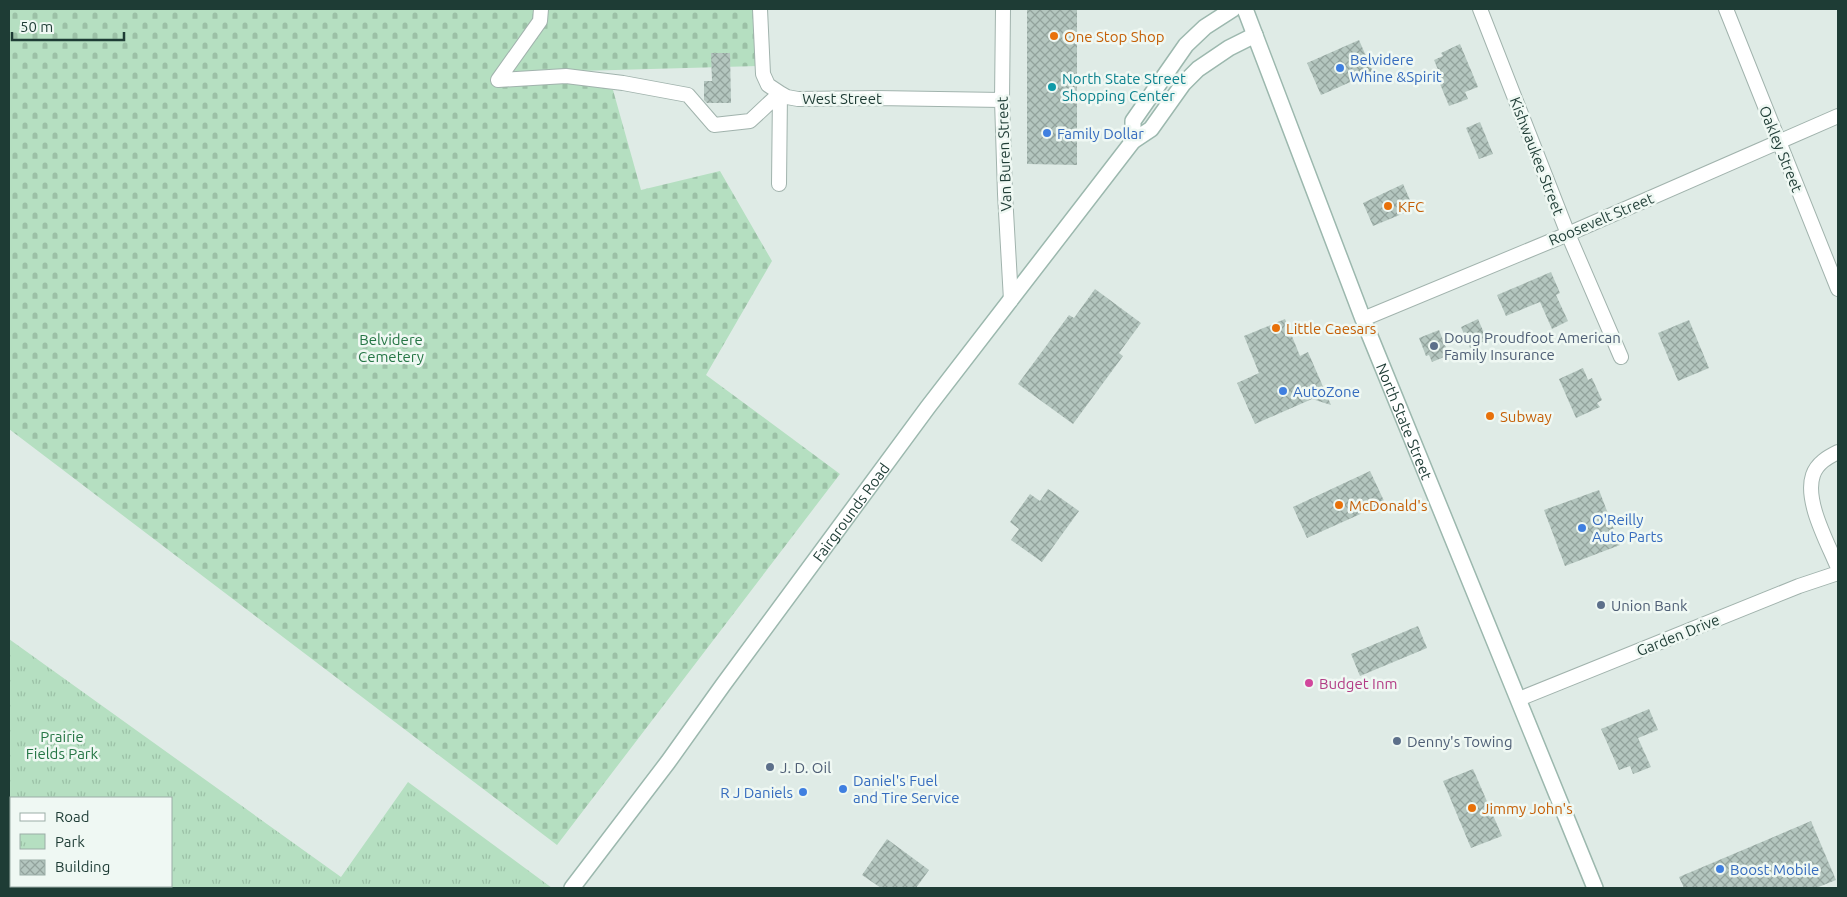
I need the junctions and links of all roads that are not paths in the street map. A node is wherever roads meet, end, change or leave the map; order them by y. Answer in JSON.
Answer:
{"nodes":[{"id":1,"x":541,"y":9,"type":"edge"},
{"id":2,"x":760,"y":9,"type":"edge"},
{"id":3,"x":1003,"y":9,"type":"edge"},
{"id":4,"x":1233,"y":9,"type":"edge"},
{"id":5,"x":1245,"y":9,"type":"edge"},
{"id":6,"x":1480,"y":9,"type":"edge"},
{"id":7,"x":1726,"y":9,"type":"edge"},
{"id":8,"x":1254,"y":35,"type":"junction"},
{"id":9,"x":780,"y":93,"type":"junction"},
{"id":10,"x":1002,"y":100,"type":"junction"},
{"id":11,"x":1838,"y":116,"type":"edge"},
{"id":12,"x":1134,"y":141,"type":"junction"},
{"id":13,"x":1779,"y":142,"type":"junction"},
{"id":14,"x":778,"y":184,"type":"dead end"},
{"id":15,"x":1568,"y":234,"type":"junction"},
{"id":16,"x":1838,"y":289,"type":"edge"},
{"id":17,"x":1011,"y":300,"type":"junction"},
{"id":18,"x":1363,"y":319,"type":"junction"},
{"id":19,"x":1621,"y":357,"type":"dead end"},
{"id":20,"x":1838,"y":452,"type":"edge"},
{"id":21,"x":1838,"y":568,"type":"edge"},
{"id":22,"x":1838,"y":573,"type":"edge"},
{"id":23,"x":1519,"y":700,"type":"junction"},
{"id":24,"x":572,"y":888,"type":"edge"},
{"id":25,"x":1595,"y":888,"type":"edge"}],
"edges":[{"from":1,"to":9,"type":"street","name":"West Street"},
{"from":2,"to":9,"type":"street"},
{"from":3,"to":10,"type":"street","name":"Van Buren Street"},
{"from":4,"to":12,"type":"main road"},
{"from":5,"to":8,"type":"main road","name":"North State Street"},
{"from":6,"to":15,"type":"street","name":"Kishwaukee Street"},
{"from":7,"to":13,"type":"street","name":"Oakley Street"},
{"from":8,"to":12,"type":"main road","name":"Fairgrounds Road"},
{"from":8,"to":18,"type":"main road","name":"North State Street"},
{"from":9,"to":10,"type":"street","name":"West Street"},
{"from":9,"to":14,"type":"street"},
{"from":10,"to":17,"type":"street","name":"Van Buren Street"},
{"from":11,"to":13,"type":"street","name":"Roosevelt Street"},
{"from":12,"to":17,"type":"main road","name":"Fairgrounds Road"},
{"from":13,"to":15,"type":"street","name":"Roosevelt Street"},
{"from":13,"to":16,"type":"street","name":"Oakley Street"},
{"from":15,"to":18,"type":"street","name":"Roosevelt Street"},
{"from":15,"to":19,"type":"street","name":"Kishwaukee Street"},
{"from":17,"to":24,"type":"main road","name":"Fairgrounds Road"},
{"from":18,"to":23,"type":"main road","name":"North State Street"},
{"from":20,"to":21,"type":"street"},
{"from":22,"to":23,"type":"street","name":"Garden Drive"},
{"from":23,"to":25,"type":"main road","name":"North State Street"}]}
